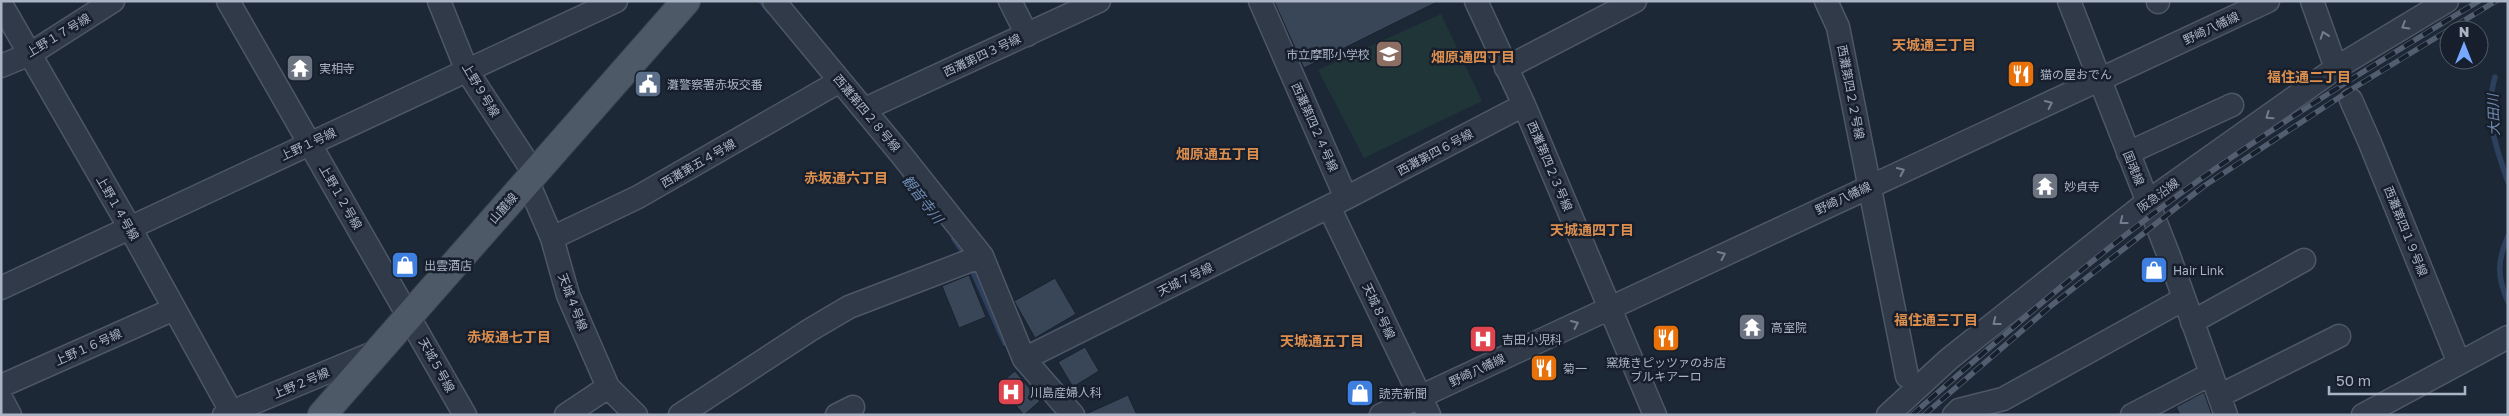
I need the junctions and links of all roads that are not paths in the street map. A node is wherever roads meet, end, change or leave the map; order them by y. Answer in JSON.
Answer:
{"nodes":[{"id":1,"x":112,"y":1,"type":"edge"},
{"id":2,"x":228,"y":1,"type":"edge"},
{"id":3,"x":439,"y":1,"type":"edge"},
{"id":4,"x":616,"y":1,"type":"edge"},
{"id":5,"x":686,"y":1,"type":"edge"},
{"id":6,"x":774,"y":1,"type":"edge"},
{"id":7,"x":1010,"y":1,"type":"edge"},
{"id":8,"x":1099,"y":1,"type":"edge"},
{"id":9,"x":1260,"y":1,"type":"edge"},
{"id":10,"x":1476,"y":1,"type":"edge"},
{"id":11,"x":1635,"y":1,"type":"edge"},
{"id":12,"x":1826,"y":1,"type":"edge"},
{"id":13,"x":2069,"y":1,"type":"edge"},
{"id":14,"x":2268,"y":1,"type":"edge"},
{"id":15,"x":2312,"y":1,"type":"edge"},
{"id":16,"x":2447,"y":1,"type":"edge"},
{"id":17,"x":1,"y":4,"type":"edge"},
{"id":18,"x":1027,"y":35,"type":"junction"},
{"id":19,"x":30,"y":54,"type":"junction"},
{"id":20,"x":1,"y":66,"type":"edge"},
{"id":21,"x":1506,"y":68,"type":"junction"},
{"id":22,"x":2336,"y":68,"type":"junction"},
{"id":23,"x":467,"y":71,"type":"junction"},
{"id":24,"x":2099,"y":81,"type":"junction"},
{"id":25,"x":834,"y":85,"type":"junction"},
{"id":26,"x":2351,"y":100,"type":"dead end"},
{"id":27,"x":1524,"y":106,"type":"junction"},
{"id":28,"x":2232,"y":106,"type":"dead end"},
{"id":29,"x":865,"y":109,"type":"junction"},
{"id":30,"x":310,"y":144,"type":"junction"},
{"id":31,"x":2128,"y":153,"type":"junction"},
{"id":32,"x":530,"y":176,"type":"junction"},
{"id":33,"x":1869,"y":186,"type":"junction"},
{"id":34,"x":1337,"y":202,"type":"junction"},
{"id":35,"x":2147,"y":202,"type":"junction"},
{"id":36,"x":130,"y":228,"type":"junction"},
{"id":37,"x":552,"y":238,"type":"junction"},
{"id":38,"x":974,"y":259,"type":"junction"},
{"id":39,"x":2304,"y":260,"type":"dead end"},
{"id":40,"x":1,"y":288,"type":"edge"},
{"id":41,"x":2184,"y":299,"type":"junction"},
{"id":42,"x":1610,"y":308,"type":"junction"},
{"id":43,"x":174,"y":309,"type":"junction"},
{"id":44,"x":409,"y":315,"type":"junction"},
{"id":45,"x":2194,"y":329,"type":"junction"},
{"id":46,"x":2339,"y":336,"type":"dead end"},
{"id":47,"x":2508,"y":337,"type":"edge"},
{"id":48,"x":378,"y":350,"type":"junction"},
{"id":49,"x":1024,"y":359,"type":"junction"},
{"id":50,"x":2459,"y":363,"type":"junction"},
{"id":51,"x":2211,"y":374,"type":"junction"},
{"id":52,"x":1906,"y":376,"type":"dead end"},
{"id":53,"x":1,"y":386,"type":"edge"},
{"id":54,"x":608,"y":387,"type":"junction"},
{"id":55,"x":1,"y":398,"type":"edge"},
{"id":56,"x":1050,"y":401,"type":"edge"},
{"id":57,"x":1424,"y":406,"type":"edge"},
{"id":58,"x":2223,"y":406,"type":"edge"},
{"id":59,"x":229,"y":414,"type":"edge"},
{"id":60,"x":10,"y":415,"type":"edge"},
{"id":61,"x":322,"y":415,"type":"edge"},
{"id":62,"x":465,"y":415,"type":"edge"},
{"id":63,"x":566,"y":415,"type":"edge"},
{"id":64,"x":636,"y":415,"type":"edge"},
{"id":65,"x":680,"y":415,"type":"edge"},
{"id":66,"x":1073,"y":415,"type":"edge"},
{"id":67,"x":1381,"y":415,"type":"edge"},
{"id":68,"x":1655,"y":415,"type":"edge"},
{"id":69,"x":1888,"y":415,"type":"edge"},
{"id":70,"x":1954,"y":415,"type":"edge"},
{"id":71,"x":2132,"y":415,"type":"edge"},
{"id":72,"x":2363,"y":415,"type":"edge"}],
"edges":[{"from":1,"to":19,"type":"street","name":"上野１７号線"},
{"from":2,"to":30,"type":"street","name":"上野１２号線"},
{"from":3,"to":23,"type":"street","name":"上野９号線"},
{"from":4,"to":23,"type":"street","name":"上野１号線"},
{"from":5,"to":32,"type":"main road","name":"山麓線"},
{"from":6,"to":25,"type":"street","name":"西灘第四２８号線"},
{"from":7,"to":18,"type":"street"},
{"from":8,"to":18,"type":"street","name":"西灘第四３号線"},
{"from":9,"to":34,"type":"street","name":"西灘第四２４号線"},
{"from":10,"to":21,"type":"street","name":"西灘第四２３号線"},
{"from":11,"to":21,"type":"street"},
{"from":12,"to":33,"type":"street","name":"西灘第四２２号線"},
{"from":13,"to":24,"type":"street","name":"国魂線"},
{"from":14,"to":24,"type":"street","name":"野崎八幡線"},
{"from":22,"to":15,"type":"street","one_way":true},
{"from":16,"to":22,"type":"street","name":"阪急沿線","one_way":true},
{"from":17,"to":19,"type":"street","name":"上野１４号線"},
{"from":18,"to":29,"type":"street","name":"西灘第四３号線"},
{"from":19,"to":20,"type":"street","name":"上野１７号線"},
{"from":19,"to":36,"type":"street","name":"上野１４号線"},
{"from":21,"to":27,"type":"street","name":"西灘第四２３号線"},
{"from":22,"to":35,"type":"street","name":"阪急沿線","one_way":true},
{"from":23,"to":30,"type":"street","name":"上野１号線"},
{"from":23,"to":32,"type":"street","name":"上野９号線"},
{"from":24,"to":31,"type":"street","name":"国魂線"},
{"from":33,"to":24,"type":"street","name":"野崎八幡線","one_way":true},
{"from":25,"to":29,"type":"street","name":"西灘第四２８号線"},
{"from":25,"to":37,"type":"street","name":"西灘第五４号線"},
{"from":26,"to":50,"type":"street","name":"西灘第四１９号線"},
{"from":27,"to":34,"type":"street","name":"西灘第四６号線"},
{"from":27,"to":42,"type":"street","name":"西灘第四２３号線"},
{"from":28,"to":31,"type":"street"},
{"from":29,"to":38,"type":"street","name":"西灘第四２８号線"},
{"from":30,"to":36,"type":"street","name":"上野１号線"},
{"from":30,"to":44,"type":"street","name":"上野１２号線"},
{"from":31,"to":35,"type":"street","name":"国魂線"},
{"from":32,"to":37,"type":"street","name":"天城４号線"},
{"from":32,"to":44,"type":"main road","name":"山麓線"},
{"from":42,"to":33,"type":"street","name":"野崎八幡線","one_way":true},
{"from":33,"to":52,"type":"street","name":"西灘第四２２号線"},
{"from":34,"to":49,"type":"street","name":"天城７号線"},
{"from":34,"to":57,"type":"street","name":"天城８号線"},
{"from":35,"to":41,"type":"street","name":"国魂線"},
{"from":35,"to":69,"type":"street","name":"阪急沿線","one_way":true},
{"from":36,"to":40,"type":"street","name":"上野１号線"},
{"from":36,"to":43,"type":"street","name":"上野１４号線"},
{"from":37,"to":54,"type":"street","name":"天城４号線"},
{"from":38,"to":49,"type":"street","name":"西灘第四２８号線"},
{"from":38,"to":65,"type":"street"},
{"from":39,"to":45,"type":"street"},
{"from":41,"to":45,"type":"street","name":"国魂線"},
{"from":41,"to":70,"type":"street"},
{"from":57,"to":42,"type":"street","name":"野崎八幡線","one_way":true},
{"from":42,"to":68,"type":"street","name":"西灘第四２３号線"},
{"from":43,"to":53,"type":"street","name":"上野１６号線"},
{"from":43,"to":59,"type":"street","name":"上野１４号線"},
{"from":44,"to":48,"type":"main road","name":"山麓線"},
{"from":44,"to":62,"type":"street","name":"天城５号線"},
{"from":45,"to":51,"type":"street","name":"国魂線"},
{"from":46,"to":58,"type":"street"},
{"from":47,"to":50,"type":"street"},
{"from":48,"to":59,"type":"street","name":"上野２号線"},
{"from":48,"to":61,"type":"main road","name":"山麓線"},
{"from":49,"to":56,"type":"street","name":"西灘第四２８号線"},
{"from":50,"to":72,"type":"street"},
{"from":51,"to":58,"type":"street","name":"国魂線"},
{"from":51,"to":71,"type":"street"},
{"from":54,"to":63,"type":"street"},
{"from":54,"to":64,"type":"street","name":"天城４号線"},
{"from":55,"to":60,"type":"street"},
{"from":56,"to":66,"type":"street","name":"西灘第四２８号線"},
{"from":57,"to":67,"type":"street","name":"野崎八幡線"}]}
